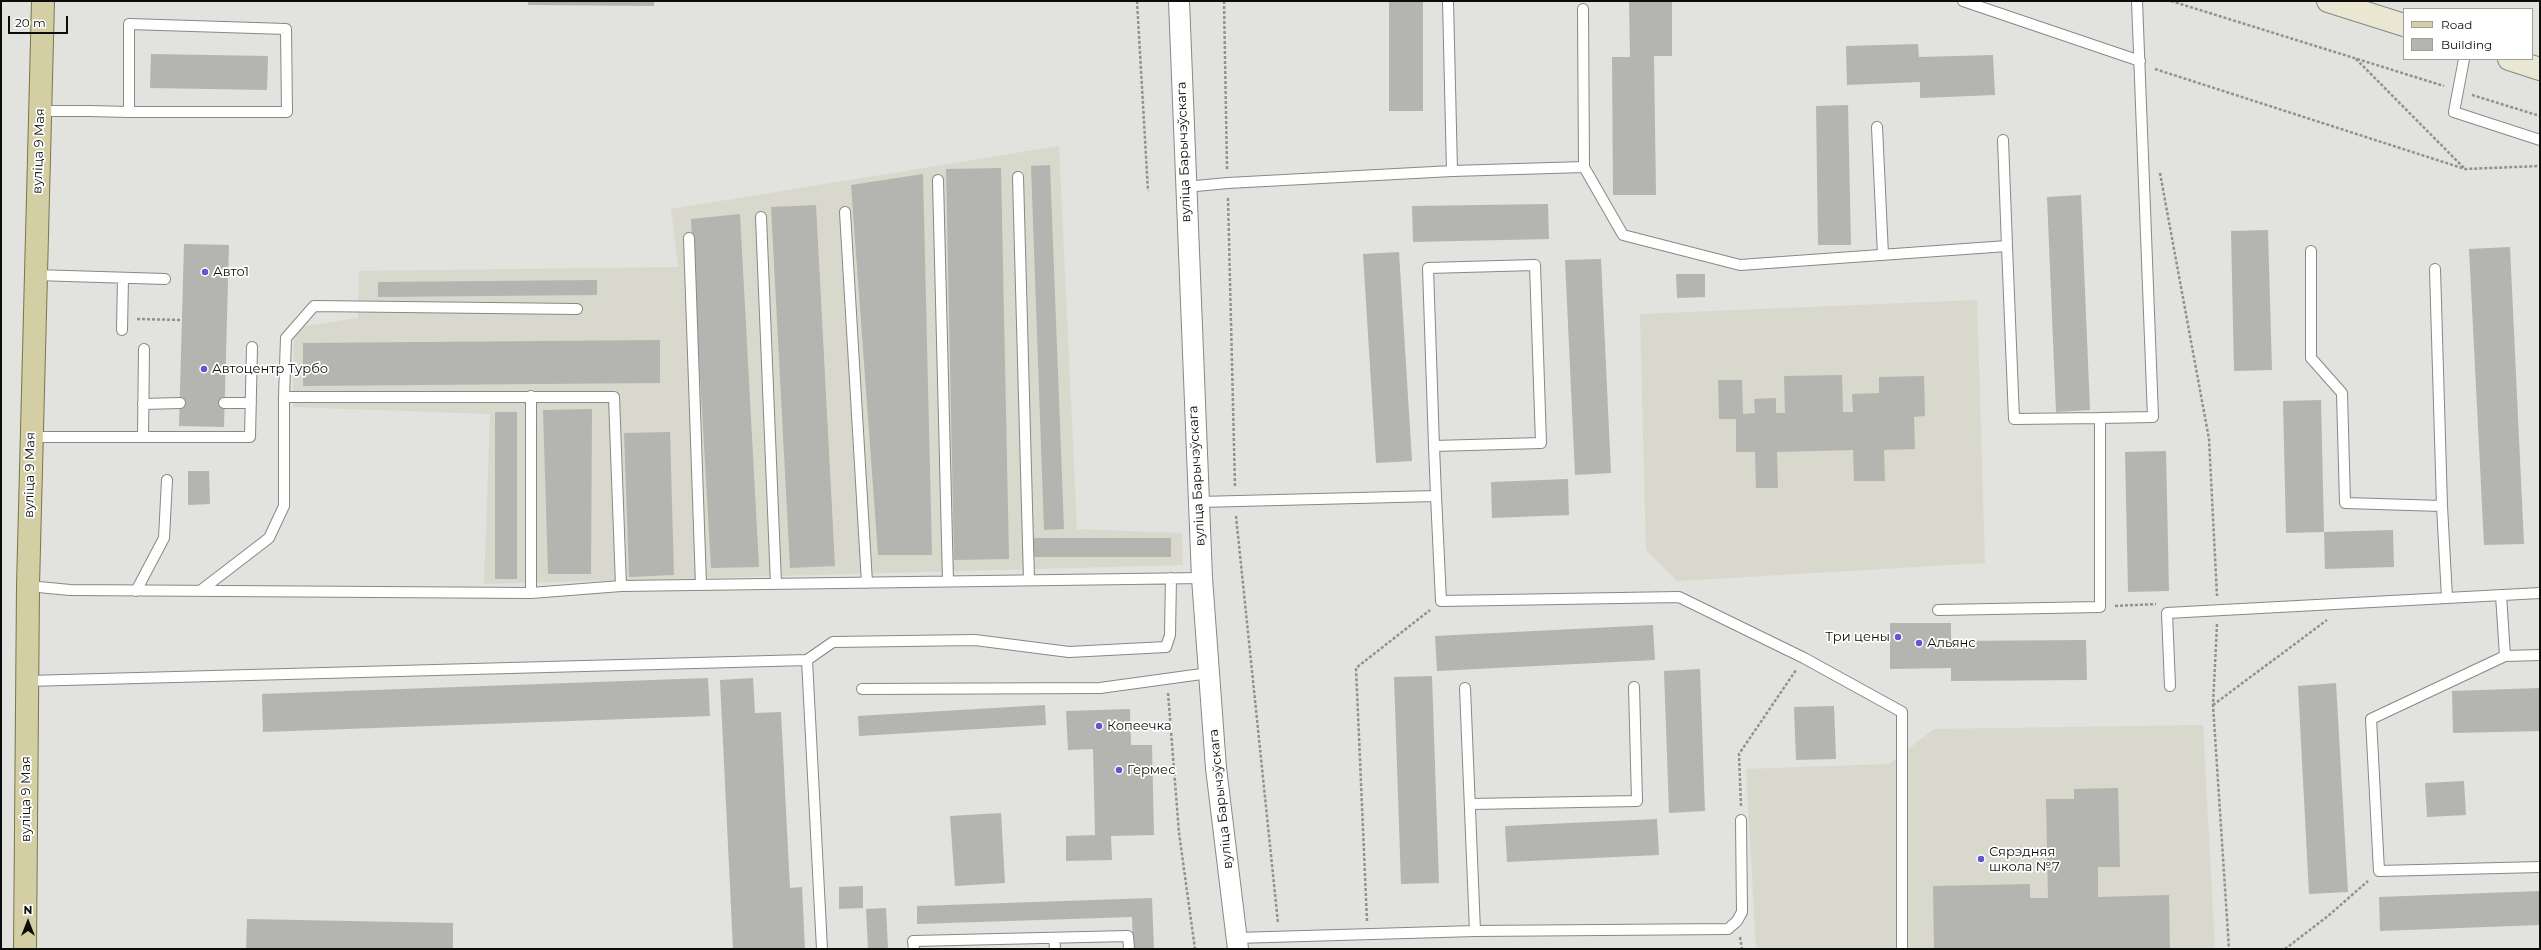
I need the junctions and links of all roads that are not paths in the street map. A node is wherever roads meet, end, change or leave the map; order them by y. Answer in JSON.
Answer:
{"nodes":[{"id":1,"x":43,"y":1,"type":"edge"},
{"id":2,"x":1179,"y":1,"type":"edge"},
{"id":3,"x":1448,"y":1,"type":"edge"},
{"id":4,"x":1963,"y":1,"type":"edge"},
{"id":5,"x":2138,"y":1,"type":"edge"},
{"id":6,"x":2328,"y":1,"type":"edge"},
{"id":7,"x":1583,"y":9,"type":"dead end"},
{"id":8,"x":2403,"y":25,"type":"edge"},
{"id":9,"x":2464,"y":60,"type":"edge"},
{"id":10,"x":2513,"y":60,"type":"edge"},
{"id":11,"x":2140,"y":61,"type":"junction"},
{"id":12,"x":2540,"y":69,"type":"edge"},
{"id":13,"x":40,"y":111,"type":"junction"},
{"id":14,"x":129,"y":112,"type":"junction"},
{"id":15,"x":1878,"y":127,"type":"dead end"},
{"id":16,"x":2003,"y":140,"type":"dead end"},
{"id":17,"x":2540,"y":140,"type":"edge"},
{"id":18,"x":1584,"y":167,"type":"junction"},
{"id":19,"x":1452,"y":171,"type":"junction"},
{"id":20,"x":1018,"y":177,"type":"dead end"},
{"id":21,"x":938,"y":180,"type":"dead end"},
{"id":22,"x":1185,"y":187,"type":"junction"},
{"id":23,"x":845,"y":212,"type":"dead end"},
{"id":24,"x":761,"y":217,"type":"dead end"},
{"id":25,"x":688,"y":238,"type":"dead end"},
{"id":26,"x":2007,"y":246,"type":"junction"},
{"id":27,"x":2311,"y":251,"type":"dead end"},
{"id":28,"x":1883,"y":255,"type":"junction"},
{"id":29,"x":2435,"y":269,"type":"dead end"},
{"id":30,"x":35,"y":275,"type":"junction"},
{"id":31,"x":123,"y":278,"type":"junction"},
{"id":32,"x":165,"y":279,"type":"dead end"},
{"id":33,"x":577,"y":309,"type":"dead end"},
{"id":34,"x":122,"y":330,"type":"dead end"},
{"id":35,"x":252,"y":347,"type":"dead end"},
{"id":36,"x":144,"y":349,"type":"dead end"},
{"id":37,"x":531,"y":396,"type":"junction"},
{"id":38,"x":284,"y":398,"type":"junction"},
{"id":39,"x":180,"y":403,"type":"dead end"},
{"id":40,"x":224,"y":403,"type":"dead end"},
{"id":41,"x":250,"y":403,"type":"junction"},
{"id":42,"x":143,"y":404,"type":"junction"},
{"id":43,"x":2100,"y":418,"type":"junction"},
{"id":44,"x":31,"y":437,"type":"junction"},
{"id":45,"x":143,"y":437,"type":"junction"},
{"id":46,"x":1434,"y":446,"type":"junction"},
{"id":47,"x":167,"y":480,"type":"dead end"},
{"id":48,"x":1436,"y":496,"type":"junction"},
{"id":49,"x":1198,"y":502,"type":"junction"},
{"id":50,"x":2442,"y":506,"type":"junction"},
{"id":51,"x":1171,"y":578,"type":"junction"},
{"id":52,"x":1202,"y":578,"type":"junction"},
{"id":53,"x":1029,"y":580,"type":"junction"},
{"id":54,"x":948,"y":581,"type":"junction"},
{"id":55,"x":867,"y":583,"type":"junction"},
{"id":56,"x":776,"y":584,"type":"junction"},
{"id":57,"x":701,"y":585,"type":"junction"},
{"id":58,"x":28,"y":586,"type":"junction"},
{"id":59,"x":621,"y":586,"type":"junction"},
{"id":60,"x":136,"y":591,"type":"junction"},
{"id":61,"x":200,"y":591,"type":"junction"},
{"id":62,"x":531,"y":593,"type":"junction"},
{"id":63,"x":2540,"y":593,"type":"edge"},
{"id":64,"x":2501,"y":595,"type":"junction"},
{"id":65,"x":2447,"y":598,"type":"junction"},
{"id":66,"x":1938,"y":610,"type":"dead end"},
{"id":67,"x":2540,"y":655,"type":"edge"},
{"id":68,"x":2505,"y":656,"type":"junction"},
{"id":69,"x":807,"y":660,"type":"junction"},
{"id":70,"x":1209,"y":673,"type":"junction"},
{"id":71,"x":27,"y":681,"type":"junction"},
{"id":72,"x":2170,"y":686,"type":"dead end"},
{"id":73,"x":1634,"y":687,"type":"dead end"},
{"id":74,"x":1465,"y":688,"type":"dead end"},
{"id":75,"x":862,"y":689,"type":"dead end"},
{"id":76,"x":1470,"y":804,"type":"junction"},
{"id":77,"x":1741,"y":820,"type":"road end"},
{"id":78,"x":2540,"y":867,"type":"edge"},
{"id":79,"x":1475,"y":931,"type":"junction"},
{"id":80,"x":1054,"y":938,"type":"junction"},
{"id":81,"x":984,"y":944,"type":"edge"},
{"id":82,"x":1237,"y":944,"type":"edge"},
{"id":83,"x":25,"y":949,"type":"edge"},
{"id":84,"x":822,"y":949,"type":"edge"},
{"id":85,"x":914,"y":949,"type":"edge"},
{"id":86,"x":1055,"y":949,"type":"edge"},
{"id":87,"x":1128,"y":949,"type":"edge"},
{"id":88,"x":1902,"y":949,"type":"edge"}],
"edges":[{"from":1,"to":13,"type":"main road","name":"вуліца 9 Мая"},
{"from":2,"to":22,"type":"street","name":"вуліца Барычэўскага"},
{"from":3,"to":19,"type":"lane"},
{"from":4,"to":11,"type":"lane"},
{"from":5,"to":11,"type":"lane"},
{"from":6,"to":8,"type":"main road"},
{"from":7,"to":18,"type":"lane"},
{"from":9,"to":17,"type":"lane"},
{"from":10,"to":12,"type":"main road"},
{"from":11,"to":43,"type":"lane"},
{"from":13,"to":14,"type":"lane"},
{"from":13,"to":30,"type":"main road","name":"вуліца 9 Мая"},
{"from":14,"to":14,"type":"lane"},
{"from":15,"to":28,"type":"lane"},
{"from":16,"to":26,"type":"lane"},
{"from":18,"to":19,"type":"lane"},
{"from":18,"to":28,"type":"lane"},
{"from":19,"to":22,"type":"lane"},
{"from":20,"to":53,"type":"lane"},
{"from":21,"to":54,"type":"lane"},
{"from":22,"to":49,"type":"street","name":"вуліца Барычэўскага"},
{"from":23,"to":55,"type":"lane"},
{"from":24,"to":56,"type":"lane"},
{"from":25,"to":57,"type":"lane"},
{"from":26,"to":28,"type":"lane"},
{"from":26,"to":43,"type":"lane"},
{"from":27,"to":50,"type":"lane"},
{"from":29,"to":50,"type":"lane"},
{"from":30,"to":31,"type":"lane"},
{"from":30,"to":44,"type":"main road","name":"вуліца 9 Мая"},
{"from":31,"to":32,"type":"lane"},
{"from":31,"to":34,"type":"lane"},
{"from":33,"to":38,"type":"lane"},
{"from":35,"to":41,"type":"lane"},
{"from":36,"to":42,"type":"lane"},
{"from":37,"to":38,"type":"lane"},
{"from":37,"to":59,"type":"lane"},
{"from":37,"to":62,"type":"lane"},
{"from":38,"to":61,"type":"lane"},
{"from":39,"to":42,"type":"lane"},
{"from":40,"to":41,"type":"lane"},
{"from":41,"to":45,"type":"lane"},
{"from":42,"to":45,"type":"lane"},
{"from":43,"to":66,"type":"lane"},
{"from":44,"to":45,"type":"lane"},
{"from":44,"to":58,"type":"main road","name":"вуліца 9 Мая"},
{"from":46,"to":46,"type":"lane"},
{"from":46,"to":48,"type":"lane"},
{"from":47,"to":60,"type":"lane"},
{"from":48,"to":49,"type":"lane"},
{"from":48,"to":88,"type":"lane"},
{"from":49,"to":52,"type":"street","name":"вуліца Барычэўскага"},
{"from":50,"to":65,"type":"lane"},
{"from":51,"to":52,"type":"lane"},
{"from":51,"to":53,"type":"lane"},
{"from":51,"to":69,"type":"lane"},
{"from":52,"to":70,"type":"street","name":"вуліца Барычэўскага"},
{"from":53,"to":54,"type":"lane"},
{"from":54,"to":55,"type":"lane"},
{"from":55,"to":56,"type":"lane"},
{"from":56,"to":57,"type":"lane"},
{"from":57,"to":59,"type":"lane"},
{"from":58,"to":60,"type":"lane"},
{"from":58,"to":71,"type":"main road","name":"вуліца 9 Мая"},
{"from":59,"to":62,"type":"lane"},
{"from":60,"to":61,"type":"lane"},
{"from":61,"to":62,"type":"lane"},
{"from":63,"to":64,"type":"lane"},
{"from":64,"to":65,"type":"lane"},
{"from":64,"to":68,"type":"lane"},
{"from":65,"to":72,"type":"lane"},
{"from":67,"to":68,"type":"lane"},
{"from":68,"to":78,"type":"lane"},
{"from":69,"to":71,"type":"lane"},
{"from":69,"to":84,"type":"lane"},
{"from":70,"to":75,"type":"lane"},
{"from":70,"to":82,"type":"street","name":"вуліца Барычэўскага"},
{"from":71,"to":83,"type":"main road","name":"вуліца 9 Мая"},
{"from":73,"to":76,"type":"lane"},
{"from":74,"to":76,"type":"lane"},
{"from":76,"to":79,"type":"lane"},
{"from":77,"to":79,"type":"lane"},
{"from":79,"to":82,"type":"lane"},
{"from":80,"to":81,"type":"lane"},
{"from":80,"to":86,"type":"lane"},
{"from":80,"to":87,"type":"lane"},
{"from":81,"to":85,"type":"lane"}]}
